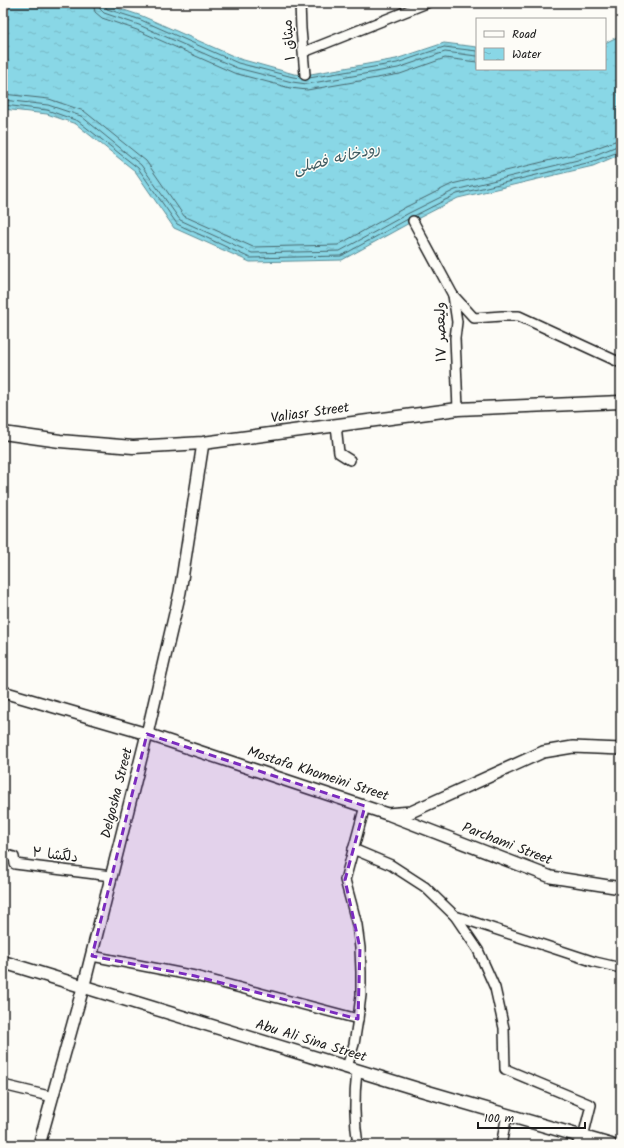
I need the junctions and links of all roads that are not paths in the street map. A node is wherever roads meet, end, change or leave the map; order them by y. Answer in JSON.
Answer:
{"nodes":[{"id":1,"x":300,"y":3,"type":"edge"},
{"id":2,"x":427,"y":3,"type":"edge"},
{"id":3,"x":304,"y":52,"type":"junction"},
{"id":4,"x":305,"y":75,"type":"dead end"},
{"id":5,"x":413,"y":221,"type":"dead end"},
{"id":6,"x":453,"y":295,"type":"junction"},
{"id":7,"x":621,"y":363,"type":"edge"},
{"id":8,"x":621,"y":402,"type":"edge"},
{"id":9,"x":458,"y":409,"type":"junction"},
{"id":10,"x":336,"y":425,"type":"junction"},
{"id":11,"x":3,"y":432,"type":"edge"},
{"id":12,"x":204,"y":443,"type":"junction"},
{"id":13,"x":350,"y":460,"type":"dead end"},
{"id":14,"x":3,"y":692,"type":"edge"},
{"id":15,"x":147,"y":734,"type":"junction"},
{"id":16,"x":621,"y":749,"type":"edge"},
{"id":17,"x":365,"y":806,"type":"junction"},
{"id":18,"x":386,"y":814,"type":"junction"},
{"id":19,"x":353,"y":849,"type":"junction"},
{"id":20,"x":3,"y":854,"type":"edge"},
{"id":21,"x":112,"y":876,"type":"junction"},
{"id":22,"x":621,"y":888,"type":"edge"},
{"id":23,"x":455,"y":916,"type":"junction"},
{"id":24,"x":92,"y":956,"type":"junction"},
{"id":25,"x":3,"y":962,"type":"edge"},
{"id":26,"x":621,"y":968,"type":"edge"},
{"id":27,"x":84,"y":987,"type":"junction"},
{"id":28,"x":358,"y":1018,"type":"junction"},
{"id":29,"x":352,"y":1069,"type":"junction"},
{"id":30,"x":3,"y":1085,"type":"edge"},
{"id":31,"x":52,"y":1097,"type":"junction"},
{"id":32,"x":507,"y":1115,"type":"junction"},
{"id":33,"x":580,"y":1141,"type":"edge"},
{"id":34,"x":39,"y":1145,"type":"edge"},
{"id":35,"x":358,"y":1145,"type":"edge"},
{"id":36,"x":501,"y":1145,"type":"edge"},
{"id":37,"x":612,"y":1145,"type":"edge"}],
"edges":[{"from":1,"to":3,"type":"street","name":"میثاق ۱"},
{"from":2,"to":3,"type":"street"},
{"from":3,"to":4,"type":"street","name":"میثاق ۱"},
{"from":5,"to":6,"type":"street"},
{"from":6,"to":7,"type":"street","name":"ولیعصر ۱۷"},
{"from":6,"to":9,"type":"street","name":"ولیعصر ۱۷"},
{"from":8,"to":9,"type":"main road","name":"Valiasr Street"},
{"from":9,"to":10,"type":"main road","name":"Valiasr Street"},
{"from":10,"to":12,"type":"main road","name":"Valiasr Street"},
{"from":10,"to":13,"type":"street"},
{"from":11,"to":12,"type":"main road","name":"Valiasr Street"},
{"from":12,"to":15,"type":"street","name":"Delgosha Street"},
{"from":14,"to":15,"type":"street","name":"Mostafa Khomeini Street"},
{"from":15,"to":17,"type":"street","name":"Mostafa Khomeini Street"},
{"from":15,"to":21,"type":"street","name":"Delgosha Street"},
{"from":16,"to":18,"type":"street","name":"Mostafa Khomeini Street"},
{"from":17,"to":18,"type":"street","name":"Mostafa Khomeini Street"},
{"from":17,"to":19,"type":"street"},
{"from":18,"to":22,"type":"street","name":"Parchami Street"},
{"from":19,"to":23,"type":"street"},
{"from":19,"to":28,"type":"street"},
{"from":20,"to":21,"type":"street","name":"دلگشا ۲"},
{"from":21,"to":24,"type":"street","name":"Delgosha Street"},
{"from":23,"to":26,"type":"street"},
{"from":23,"to":33,"type":"street"},
{"from":24,"to":27,"type":"street","name":"Delgosha Street"},
{"from":24,"to":28,"type":"street"},
{"from":25,"to":27,"type":"main road","name":"Abu Ali Sina Street"},
{"from":27,"to":29,"type":"main road","name":"Abu Ali Sina Street"},
{"from":27,"to":31,"type":"street","name":"Delgosha Street"},
{"from":28,"to":29,"type":"street"},
{"from":29,"to":32,"type":"main road","name":"Abu Ali Sina Street"},
{"from":29,"to":35,"type":"street"},
{"from":30,"to":31,"type":"street"},
{"from":31,"to":34,"type":"street","name":"Delgosha Street"},
{"from":32,"to":33,"type":"main road","name":"Abu Ali Sina Street"},
{"from":32,"to":36,"type":"street"},
{"from":33,"to":37,"type":"main road","name":"Abu Ali Sina Street"}]}
